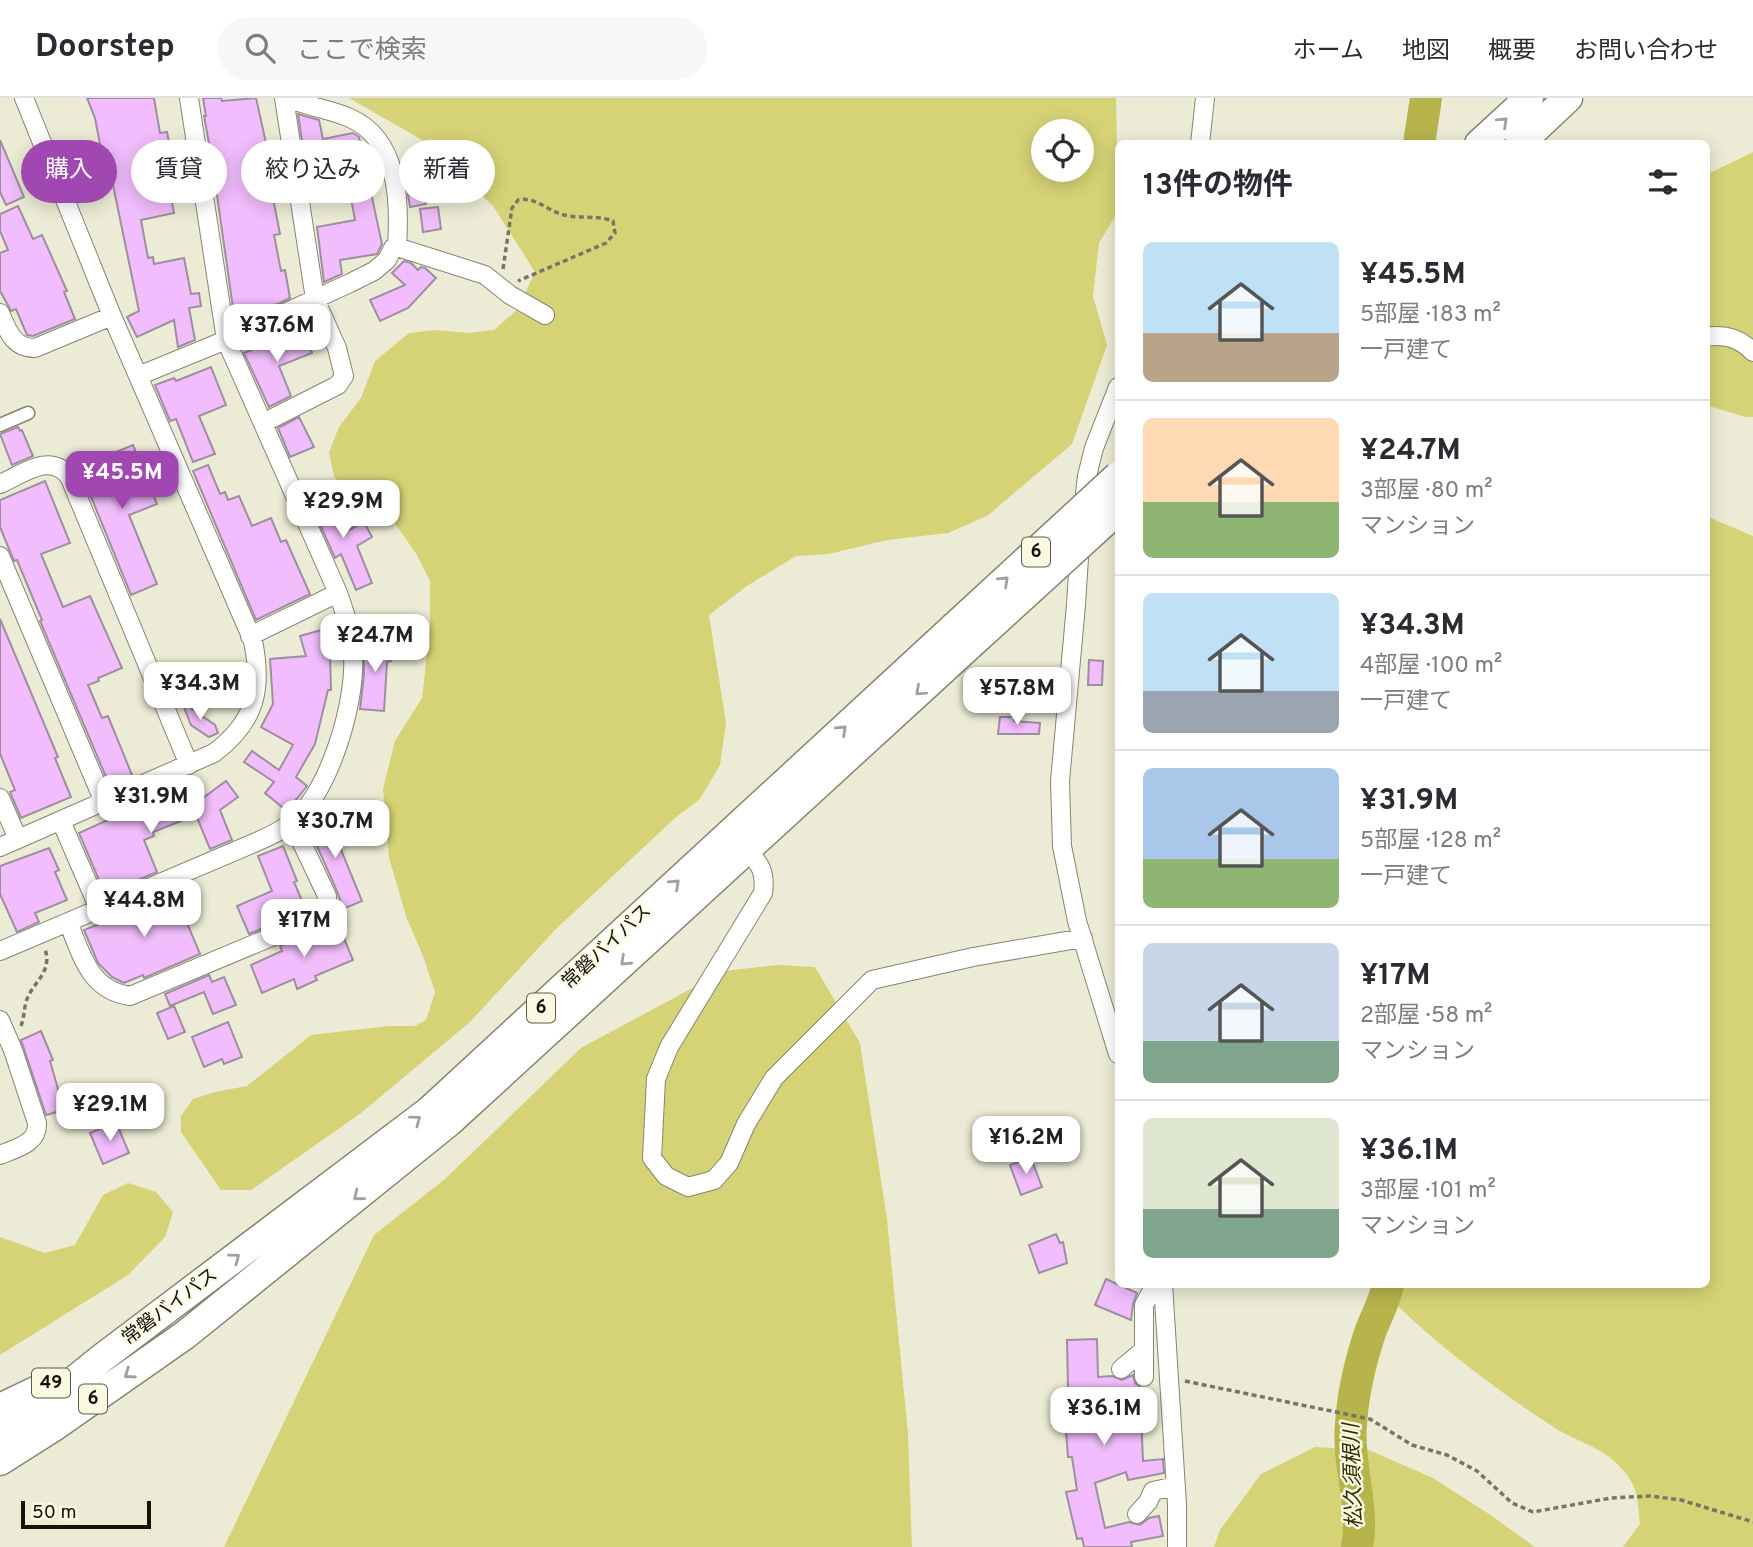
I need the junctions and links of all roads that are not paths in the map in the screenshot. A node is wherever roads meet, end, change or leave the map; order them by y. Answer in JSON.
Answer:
{"nodes":[{"id":1,"x":24,"y":98,"type":"edge"},
{"id":2,"x":189,"y":98,"type":"edge"},
{"id":3,"x":286,"y":98,"type":"edge"},
{"id":4,"x":1205,"y":98,"type":"edge"},
{"id":5,"x":1568,"y":98,"type":"edge"},
{"id":6,"x":1534,"y":106,"type":"edge"},
{"id":7,"x":1200,"y":140,"type":"edge"},
{"id":8,"x":1485,"y":140,"type":"edge"},
{"id":9,"x":1521,"y":140,"type":"edge"},
{"id":10,"x":397,"y":247,"type":"junction"},
{"id":11,"x":315,"y":299,"type":"junction"},
{"id":12,"x":0,"y":313,"type":"edge"},
{"id":13,"x":545,"y":315,"type":"dead end"},
{"id":14,"x":111,"y":316,"type":"junction"},
{"id":15,"x":1710,"y":336,"type":"edge"},
{"id":16,"x":226,"y":340,"type":"junction"},
{"id":17,"x":1753,"y":352,"type":"edge"},
{"id":18,"x":138,"y":376,"type":"junction"},
{"id":19,"x":1115,"y":395,"type":"edge"},
{"id":20,"x":28,"y":413,"type":"dead end"},
{"id":21,"x":263,"y":423,"type":"junction"},
{"id":22,"x":0,"y":425,"type":"edge"},
{"id":23,"x":1115,"y":479,"type":"edge"},
{"id":24,"x":0,"y":484,"type":"edge"},
{"id":25,"x":1115,"y":512,"type":"edge"},
{"id":26,"x":0,"y":556,"type":"edge"},
{"id":27,"x":338,"y":593,"type":"junction"},
{"id":28,"x":250,"y":636,"type":"junction"},
{"id":29,"x":962,"y":636,"type":"junction"},
{"id":30,"x":189,"y":765,"type":"junction"},
{"id":31,"x":0,"y":798,"type":"edge"},
{"id":32,"x":104,"y":802,"type":"junction"},
{"id":33,"x":61,"y":821,"type":"junction"},
{"id":34,"x":292,"y":822,"type":"junction"},
{"id":35,"x":18,"y":839,"type":"junction"},
{"id":36,"x":0,"y":847,"type":"edge"},
{"id":37,"x":747,"y":849,"type":"junction"},
{"id":38,"x":99,"y":909,"type":"junction"},
{"id":39,"x":68,"y":922,"type":"junction"},
{"id":40,"x":1083,"y":938,"type":"junction"},
{"id":41,"x":0,"y":951,"type":"edge"},
{"id":42,"x":5,"y":1039,"type":"edge"},
{"id":43,"x":1115,"y":1044,"type":"edge"},
{"id":44,"x":0,"y":1154,"type":"edge"},
{"id":45,"x":1157,"y":1288,"type":"edge"},
{"id":46,"x":1162,"y":1288,"type":"edge"},
{"id":47,"x":1144,"y":1350,"type":"junction"},
{"id":48,"x":103,"y":1358,"type":"junction"},
{"id":49,"x":1121,"y":1369,"type":"dead end"},
{"id":50,"x":1144,"y":1377,"type":"dead end"},
{"id":51,"x":0,"y":1408,"type":"edge"},
{"id":52,"x":52,"y":1428,"type":"junction"},
{"id":53,"x":0,"y":1433,"type":"edge"},
{"id":54,"x":0,"y":1461,"type":"edge"},
{"id":55,"x":0,"y":1472,"type":"edge"},
{"id":56,"x":1176,"y":1486,"type":"junction"},
{"id":57,"x":1137,"y":1514,"type":"dead end"},
{"id":58,"x":1177,"y":1547,"type":"edge"}],
"edges":[{"from":1,"to":14,"type":"street"},
{"from":2,"to":16,"type":"street"},
{"from":3,"to":10,"type":"street"},
{"from":3,"to":11,"type":"street"},
{"from":4,"to":7,"type":"street"},
{"from":5,"to":6,"type":"highway"},
{"from":8,"to":6,"type":"highway","one_way":true},
{"from":6,"to":9,"type":"highway"},
{"from":10,"to":11,"type":"street"},
{"from":10,"to":13,"type":"street"},
{"from":11,"to":16,"type":"street"},
{"from":11,"to":21,"type":"street"},
{"from":12,"to":14,"type":"street"},
{"from":14,"to":18,"type":"street"},
{"from":15,"to":17,"type":"street"},
{"from":16,"to":18,"type":"street"},
{"from":16,"to":21,"type":"street"},
{"from":18,"to":28,"type":"street"},
{"from":19,"to":40,"type":"street"},
{"from":20,"to":22,"type":"street"},
{"from":21,"to":27,"type":"street"},
{"from":29,"to":23,"type":"highway","name":"常磐バイパス","number":"6","one_way":true,"bridge":true},
{"from":24,"to":30,"type":"street"},
{"from":25,"to":29,"type":"highway","name":"常磐バイパス","number":"6","bridge":true},
{"from":26,"to":32,"type":"street"},
{"from":27,"to":28,"type":"street"},
{"from":27,"to":34,"type":"street"},
{"from":28,"to":30,"type":"street"},
{"from":29,"to":37,"type":"highway","name":"常磐バイパス","number":"6","one_way":true},
{"from":48,"to":29,"type":"highway","name":"常磐バイパス","number":"6","one_way":true},
{"from":30,"to":32,"type":"street"},
{"from":31,"to":35,"type":"street"},
{"from":32,"to":33,"type":"street"},
{"from":33,"to":35,"type":"street"},
{"from":33,"to":38,"type":"street"},
{"from":34,"to":38,"type":"street"},
{"from":34,"to":39,"type":"street"},
{"from":35,"to":36,"type":"street"},
{"from":37,"to":40,"type":"street"},
{"from":37,"to":52,"type":"highway","name":"常磐バイパス","number":"6","one_way":true},
{"from":38,"to":39,"type":"street"},
{"from":39,"to":41,"type":"street"},
{"from":40,"to":43,"type":"street"},
{"from":42,"to":44,"type":"street"},
{"from":45,"to":47,"type":"street"},
{"from":46,"to":56,"type":"street"},
{"from":47,"to":49,"type":"street"},
{"from":47,"to":50,"type":"street"},
{"from":48,"to":51,"type":"highway","number":"49"},
{"from":48,"to":53,"type":"highway","name":"常磐バイパス","number":"6"},
{"from":52,"to":54,"type":"highway","name":"常磐バイパス","number":"6"},
{"from":52,"to":55,"type":"highway"},
{"from":56,"to":57,"type":"street"},
{"from":56,"to":58,"type":"street"}]}
